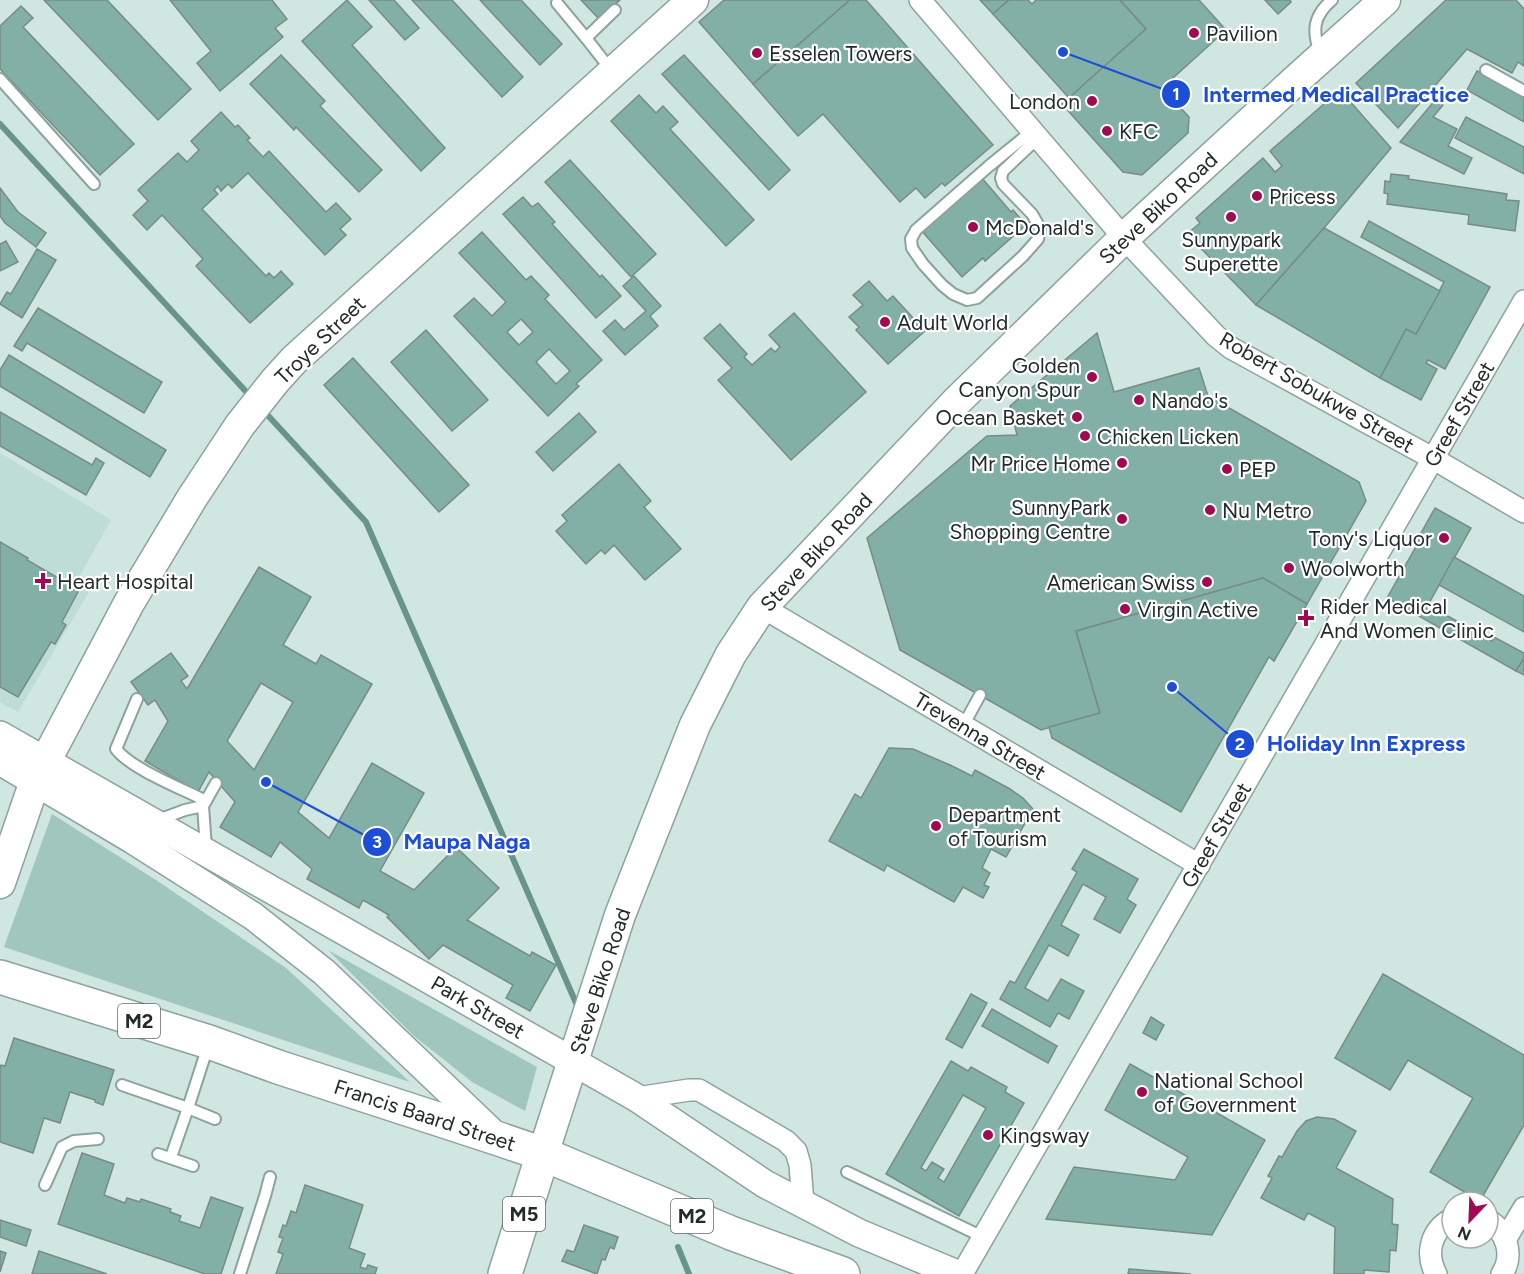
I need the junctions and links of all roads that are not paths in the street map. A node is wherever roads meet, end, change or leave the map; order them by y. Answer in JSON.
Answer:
{"nodes":[{"id":1,"x":920,"y":0,"type":"edge"},
{"id":2,"x":1385,"y":0,"type":"edge"},
{"id":3,"x":1328,"y":1,"type":"edge"},
{"id":4,"x":557,"y":3,"type":"dead end"},
{"id":5,"x":684,"y":5,"type":"edge"},
{"id":6,"x":615,"y":10,"type":"dead end"},
{"id":7,"x":586,"y":38,"type":"junction"},
{"id":8,"x":1322,"y":57,"type":"junction"},
{"id":9,"x":1486,"y":70,"type":"dead end"},
{"id":10,"x":613,"y":72,"type":"junction"},
{"id":11,"x":0,"y":79,"type":"edge"},
{"id":12,"x":1524,"y":91,"type":"edge"},
{"id":13,"x":1035,"y":135,"type":"junction"},
{"id":14,"x":94,"y":184,"type":"dead end"},
{"id":15,"x":1124,"y":238,"type":"junction"},
{"id":16,"x":1524,"y":301,"type":"edge"},
{"id":17,"x":1434,"y":459,"type":"junction"},
{"id":18,"x":1524,"y":512,"type":"edge"},
{"id":19,"x":762,"y":607,"type":"junction"},
{"id":20,"x":980,"y":695,"type":"dead end"},
{"id":21,"x":137,"y":699,"type":"dead end"},
{"id":22,"x":963,"y":726,"type":"junction"},
{"id":23,"x":0,"y":735,"type":"edge"},
{"id":24,"x":0,"y":761,"type":"edge"},
{"id":25,"x":40,"y":770,"type":"junction"},
{"id":26,"x":216,"y":783,"type":"dead end"},
{"id":27,"x":205,"y":804,"type":"junction"},
{"id":28,"x":154,"y":822,"type":"junction"},
{"id":29,"x":206,"y":852,"type":"junction"},
{"id":30,"x":1199,"y":865,"type":"junction"},
{"id":31,"x":0,"y":883,"type":"edge"},
{"id":32,"x":0,"y":977,"type":"edge"},
{"id":33,"x":209,"y":1042,"type":"junction"},
{"id":34,"x":573,"y":1062,"type":"junction"},
{"id":35,"x":123,"y":1085,"type":"dead end"},
{"id":36,"x":637,"y":1098,"type":"junction"},
{"id":37,"x":188,"y":1108,"type":"junction"},
{"id":38,"x":215,"y":1119,"type":"dead end"},
{"id":39,"x":98,"y":1138,"type":"dead end"},
{"id":40,"x":498,"y":1139,"type":"junction"},
{"id":41,"x":158,"y":1154,"type":"dead end"},
{"id":42,"x":543,"y":1154,"type":"junction"},
{"id":43,"x":171,"y":1157,"type":"junction"},
{"id":44,"x":193,"y":1166,"type":"dead end"},
{"id":45,"x":847,"y":1172,"type":"dead end"},
{"id":46,"x":270,"y":1177,"type":"dead end"},
{"id":47,"x":45,"y":1185,"type":"dead end"},
{"id":48,"x":803,"y":1204,"type":"junction"},
{"id":49,"x":1524,"y":1208,"type":"edge"},
{"id":50,"x":1440,"y":1227,"type":"edge"},
{"id":51,"x":1500,"y":1231,"type":"edge"},
{"id":52,"x":983,"y":1237,"type":"junction"},
{"id":53,"x":1505,"y":1240,"type":"junction"},
{"id":54,"x":1433,"y":1272,"type":"edge"},
{"id":55,"x":240,"y":1274,"type":"edge"},
{"id":56,"x":505,"y":1274,"type":"edge"},
{"id":57,"x":843,"y":1274,"type":"edge"},
{"id":58,"x":957,"y":1274,"type":"edge"},
{"id":59,"x":962,"y":1274,"type":"edge"},
{"id":60,"x":1502,"y":1274,"type":"edge"}],
"edges":[{"from":1,"to":13,"type":"street","name":"Robert Sobukwe Street"},
{"from":2,"to":8,"type":"main road","name":"Steve Biko Road","number":"M5"},
{"from":3,"to":8,"type":"lane"},
{"from":4,"to":7,"type":"lane"},
{"from":5,"to":10,"type":"main road","name":"Troye Street"},
{"from":6,"to":7,"type":"lane"},
{"from":7,"to":10,"type":"lane"},
{"from":8,"to":15,"type":"main road","name":"Steve Biko Road","number":"M5"},
{"from":9,"to":12,"type":"lane"},
{"from":10,"to":25,"type":"main road","name":"Troye Street"},
{"from":11,"to":14,"type":"lane"},
{"from":13,"to":13,"type":"lane"},
{"from":13,"to":15,"type":"street","name":"Robert Sobukwe Street"},
{"from":15,"to":17,"type":"street","name":"Robert Sobukwe Street"},
{"from":15,"to":19,"type":"main road","name":"Steve Biko Road","number":"M5"},
{"from":16,"to":17,"type":"street","name":"Greef Street"},
{"from":17,"to":18,"type":"street","name":"Robert Sobukwe Street"},
{"from":17,"to":30,"type":"street","name":"Greef Street"},
{"from":19,"to":22,"type":"street","name":"Trevenna Street"},
{"from":19,"to":34,"type":"main road","name":"Steve Biko Road","number":"M5"},
{"from":20,"to":22,"type":"lane"},
{"from":21,"to":27,"type":"lane"},
{"from":22,"to":30,"type":"street","name":"Trevenna Street"},
{"from":23,"to":25,"type":"street","name":"Park Street"},
{"from":24,"to":25,"type":"street","name":"Park Street"},
{"from":25,"to":28,"type":"street","name":"Park Street"},
{"from":25,"to":31,"type":"main road","name":"Troye Street"},
{"from":25,"to":40,"type":"street","name":"Park Street"},
{"from":26,"to":27,"type":"lane"},
{"from":27,"to":28,"type":"lane"},
{"from":27,"to":29,"type":"lane"},
{"from":28,"to":29,"type":"street","name":"Park Street"},
{"from":29,"to":34,"type":"street","name":"Park Street"},
{"from":30,"to":52,"type":"street","name":"Greef Street"},
{"from":32,"to":33,"type":"main road","name":"Francis Baard Street","number":"M2"},
{"from":33,"to":37,"type":"lane"},
{"from":33,"to":40,"type":"main road","name":"Francis Baard Street","number":"M2"},
{"from":34,"to":36,"type":"street","name":"Park Street"},
{"from":34,"to":42,"type":"main road","name":"Steve Biko Road","number":"M5"},
{"from":35,"to":37,"type":"lane"},
{"from":36,"to":48,"type":"street","name":"Park Street"},
{"from":36,"to":48,"type":"street"},
{"from":37,"to":38,"type":"lane"},
{"from":37,"to":43,"type":"lane"},
{"from":39,"to":47,"type":"lane"},
{"from":40,"to":42,"type":"main road","name":"Francis Baard Street","number":"M2"},
{"from":41,"to":43,"type":"lane"},
{"from":42,"to":56,"type":"main road","name":"Steve Biko Road","number":"M5"},
{"from":42,"to":57,"type":"main road","name":"Francis Baard Street","number":"M2"},
{"from":43,"to":44,"type":"lane"},
{"from":45,"to":52,"type":"lane"},
{"from":46,"to":55,"type":"lane"},
{"from":48,"to":58,"type":"street","name":"Park Street"},
{"from":49,"to":53,"type":"street"},
{"from":50,"to":54,"type":"street"},
{"from":51,"to":53,"type":"street"},
{"from":52,"to":59,"type":"street","name":"Greef Street"},
{"from":53,"to":60,"type":"street"}]}
